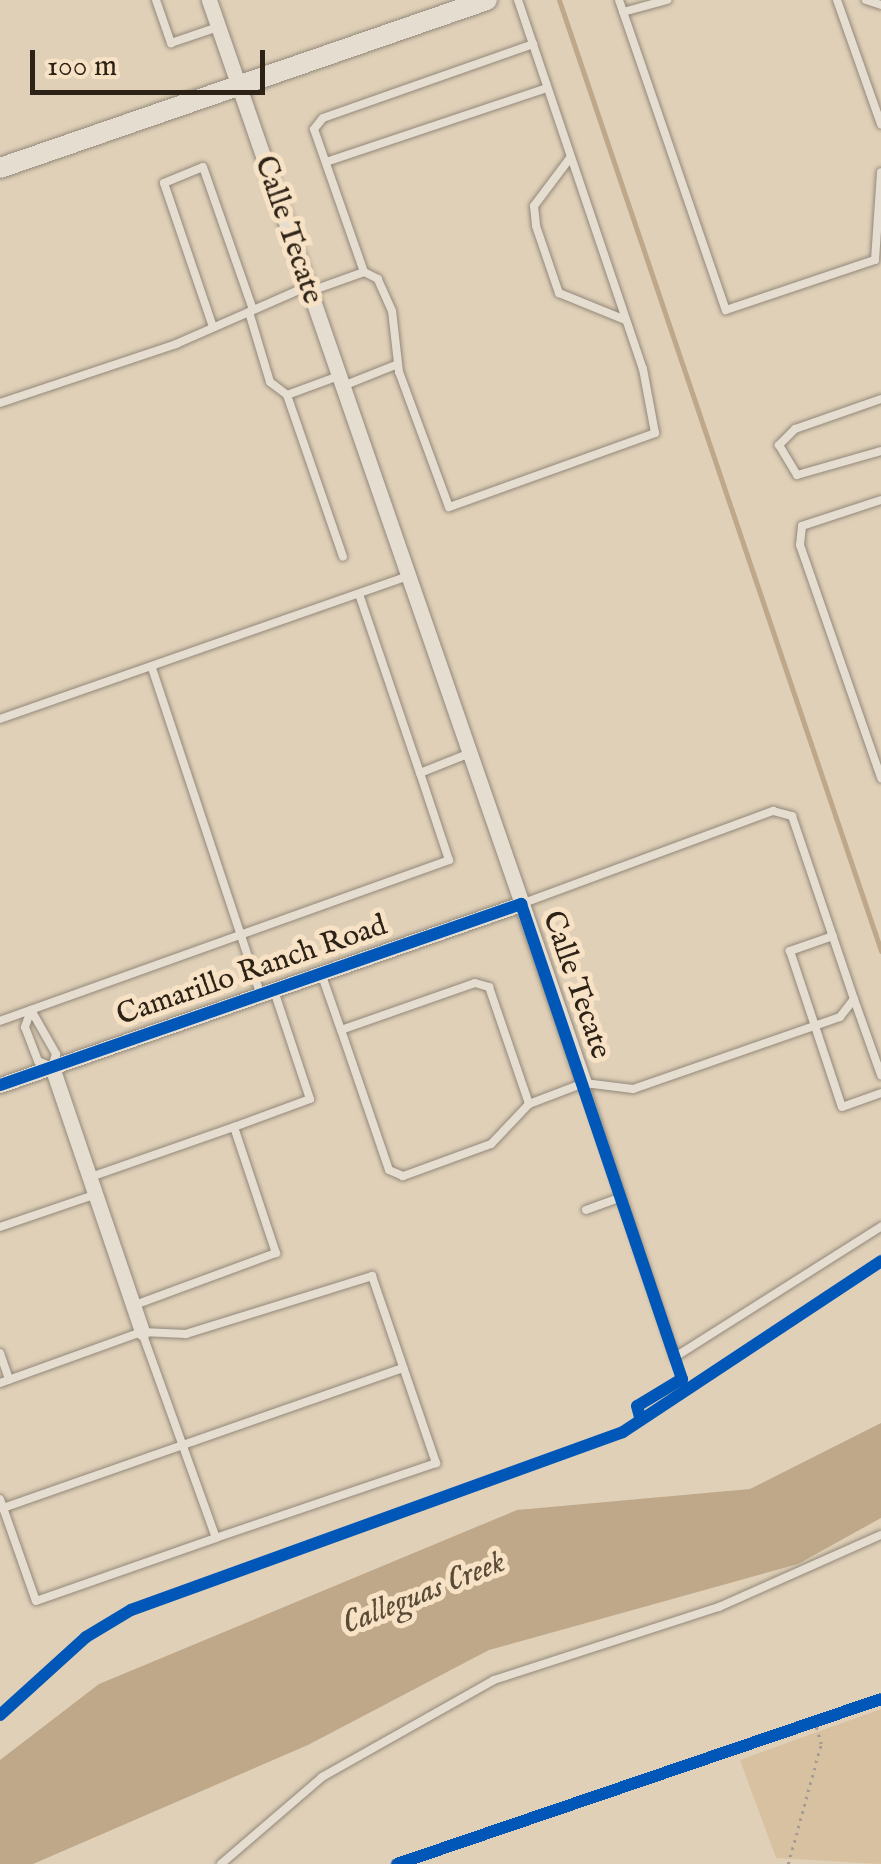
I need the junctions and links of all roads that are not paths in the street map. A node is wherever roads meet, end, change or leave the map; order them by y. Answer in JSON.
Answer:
{"nodes":[{"id":1,"x":156,"y":0,"type":"edge"},
{"id":2,"x":209,"y":0,"type":"edge"},
{"id":3,"x":487,"y":0,"type":"edge"},
{"id":4,"x":518,"y":0,"type":"edge"},
{"id":5,"x":620,"y":0,"type":"edge"},
{"id":6,"x":667,"y":0,"type":"edge"},
{"id":7,"x":836,"y":0,"type":"edge"},
{"id":8,"x":866,"y":0,"type":"edge"},
{"id":9,"x":881,"y":5,"type":"edge"},
{"id":10,"x":624,"y":12,"type":"junction"},
{"id":11,"x":218,"y":26,"type":"junction"},
{"id":12,"x":532,"y":44,"type":"junction"},
{"id":13,"x":239,"y":88,"type":"junction"},
{"id":14,"x":547,"y":88,"type":"junction"},
{"id":15,"x":881,"y":124,"type":"edge"},
{"id":16,"x":570,"y":158,"type":"junction"},
{"id":17,"x":326,"y":162,"type":"junction"},
{"id":18,"x":0,"y":168,"type":"edge"},
{"id":19,"x":881,"y":172,"type":"edge"},
{"id":20,"x":878,"y":260,"type":"edge"},
{"id":21,"x":364,"y":272,"type":"junction"},
{"id":22,"x":308,"y":288,"type":"junction"},
{"id":23,"x":251,"y":311,"type":"junction"},
{"id":24,"x":626,"y":320,"type":"junction"},
{"id":25,"x":213,"y":328,"type":"junction"},
{"id":26,"x":398,"y":364,"type":"junction"},
{"id":27,"x":341,"y":381,"type":"junction"},
{"id":28,"x":287,"y":395,"type":"junction"},
{"id":29,"x":881,"y":399,"type":"edge"},
{"id":30,"x":0,"y":403,"type":"edge"},
{"id":31,"x":881,"y":450,"type":"edge"},
{"id":32,"x":881,"y":500,"type":"edge"},
{"id":33,"x":342,"y":557,"type":"dead end"},
{"id":34,"x":408,"y":576,"type":"junction"},
{"id":35,"x":359,"y":594,"type":"junction"},
{"id":36,"x":152,"y":668,"type":"junction"},
{"id":37,"x":0,"y":720,"type":"edge"},
{"id":38,"x":470,"y":753,"type":"junction"},
{"id":39,"x":420,"y":773,"type":"junction"},
{"id":40,"x":881,"y":778,"type":"edge"},
{"id":41,"x":521,"y":904,"type":"junction"},
{"id":42,"x":241,"y":935,"type":"junction"},
{"id":43,"x":833,"y":936,"type":"junction"},
{"id":44,"x":321,"y":974,"type":"junction"},
{"id":45,"x":268,"y":993,"type":"junction"},
{"id":46,"x":854,"y":998,"type":"junction"},
{"id":47,"x":31,"y":1010,"type":"junction"},
{"id":48,"x":0,"y":1021,"type":"edge"},
{"id":49,"x":814,"y":1026,"type":"junction"},
{"id":50,"x":342,"y":1030,"type":"junction"},
{"id":51,"x":52,"y":1067,"type":"junction"},
{"id":52,"x":881,"y":1075,"type":"edge"},
{"id":53,"x":584,"y":1083,"type":"junction"},
{"id":54,"x":0,"y":1085,"type":"edge"},
{"id":55,"x":881,"y":1093,"type":"edge"},
{"id":56,"x":529,"y":1104,"type":"junction"},
{"id":57,"x":234,"y":1127,"type":"junction"},
{"id":58,"x":88,"y":1178,"type":"junction"},
{"id":59,"x":94,"y":1195,"type":"junction"},
{"id":60,"x":622,"y":1197,"type":"junction"},
{"id":61,"x":586,"y":1210,"type":"dead end"},
{"id":62,"x":0,"y":1227,"type":"edge"},
{"id":63,"x":881,"y":1227,"type":"edge"},
{"id":64,"x":132,"y":1306,"type":"junction"},
{"id":65,"x":142,"y":1332,"type":"junction"},
{"id":66,"x":0,"y":1353,"type":"edge"},
{"id":67,"x":403,"y":1368,"type":"junction"},
{"id":68,"x":4,"y":1381,"type":"edge"},
{"id":69,"x":183,"y":1446,"type":"junction"},
{"id":70,"x":2,"y":1504,"type":"edge"},
{"id":71,"x":881,"y":1536,"type":"edge"},
{"id":72,"x":216,"y":1538,"type":"junction"},
{"id":73,"x":221,"y":1864,"type":"edge"}],
"edges":[{"from":1,"to":11,"type":"lane"},
{"from":2,"to":11,"type":"street","name":"Calle Tecate"},
{"from":3,"to":13,"type":"main road"},
{"from":4,"to":12,"type":"lane"},
{"from":5,"to":10,"type":"lane"},
{"from":6,"to":10,"type":"lane"},
{"from":7,"to":15,"type":"lane"},
{"from":8,"to":9,"type":"lane"},
{"from":10,"to":20,"type":"lane"},
{"from":11,"to":13,"type":"street","name":"Calle Tecate"},
{"from":12,"to":14,"type":"lane"},
{"from":12,"to":17,"type":"lane"},
{"from":13,"to":18,"type":"main road"},
{"from":13,"to":22,"type":"street","name":"Calle Tecate"},
{"from":14,"to":16,"type":"lane"},
{"from":14,"to":17,"type":"lane"},
{"from":16,"to":24,"type":"lane"},
{"from":16,"to":24,"type":"lane"},
{"from":17,"to":21,"type":"lane"},
{"from":19,"to":20,"type":"lane"},
{"from":21,"to":22,"type":"lane"},
{"from":21,"to":26,"type":"lane"},
{"from":22,"to":23,"type":"lane"},
{"from":22,"to":27,"type":"street","name":"Calle Tecate"},
{"from":23,"to":25,"type":"lane"},
{"from":23,"to":25,"type":"lane"},
{"from":23,"to":28,"type":"lane"},
{"from":24,"to":26,"type":"lane"},
{"from":25,"to":30,"type":"lane"},
{"from":26,"to":27,"type":"lane"},
{"from":27,"to":28,"type":"lane"},
{"from":27,"to":34,"type":"street","name":"Calle Tecate"},
{"from":28,"to":33,"type":"lane"},
{"from":29,"to":31,"type":"lane"},
{"from":32,"to":40,"type":"lane"},
{"from":34,"to":35,"type":"lane"},
{"from":34,"to":38,"type":"street","name":"Calle Tecate"},
{"from":35,"to":36,"type":"lane"},
{"from":35,"to":39,"type":"lane"},
{"from":36,"to":37,"type":"lane"},
{"from":36,"to":42,"type":"lane"},
{"from":38,"to":39,"type":"lane"},
{"from":38,"to":41,"type":"street","name":"Calle Tecate"},
{"from":39,"to":42,"type":"lane"},
{"from":41,"to":43,"type":"lane"},
{"from":41,"to":44,"type":"street","name":"Camarillo Ranch Road"},
{"from":41,"to":53,"type":"street","name":"Calle Tecate"},
{"from":42,"to":45,"type":"lane"},
{"from":42,"to":47,"type":"lane"},
{"from":43,"to":46,"type":"lane"},
{"from":43,"to":49,"type":"lane"},
{"from":44,"to":45,"type":"street","name":"Camarillo Ranch Road"},
{"from":44,"to":50,"type":"lane"},
{"from":45,"to":51,"type":"street","name":"Camarillo Ranch Road"},
{"from":45,"to":57,"type":"lane"},
{"from":46,"to":49,"type":"lane"},
{"from":46,"to":52,"type":"lane"},
{"from":47,"to":48,"type":"lane"},
{"from":47,"to":51,"type":"lane"},
{"from":47,"to":51,"type":"lane"},
{"from":49,"to":53,"type":"lane"},
{"from":49,"to":55,"type":"lane"},
{"from":50,"to":56,"type":"lane"},
{"from":50,"to":56,"type":"lane"},
{"from":51,"to":54,"type":"street","name":"Camarillo Ranch Road"},
{"from":51,"to":58,"type":"street"},
{"from":53,"to":56,"type":"lane"},
{"from":53,"to":60,"type":"lane"},
{"from":57,"to":58,"type":"lane"},
{"from":57,"to":64,"type":"lane"},
{"from":58,"to":59,"type":"street"},
{"from":59,"to":62,"type":"lane"},
{"from":59,"to":64,"type":"street"},
{"from":60,"to":61,"type":"lane"},
{"from":60,"to":63,"type":"lane"},
{"from":64,"to":65,"type":"street"},
{"from":65,"to":67,"type":"lane"},
{"from":65,"to":68,"type":"lane"},
{"from":65,"to":69,"type":"lane"},
{"from":66,"to":68,"type":"lane"},
{"from":67,"to":69,"type":"lane"},
{"from":67,"to":72,"type":"lane"},
{"from":69,"to":70,"type":"lane"},
{"from":69,"to":72,"type":"lane"},
{"from":70,"to":72,"type":"lane"},
{"from":71,"to":73,"type":"lane"}]}
